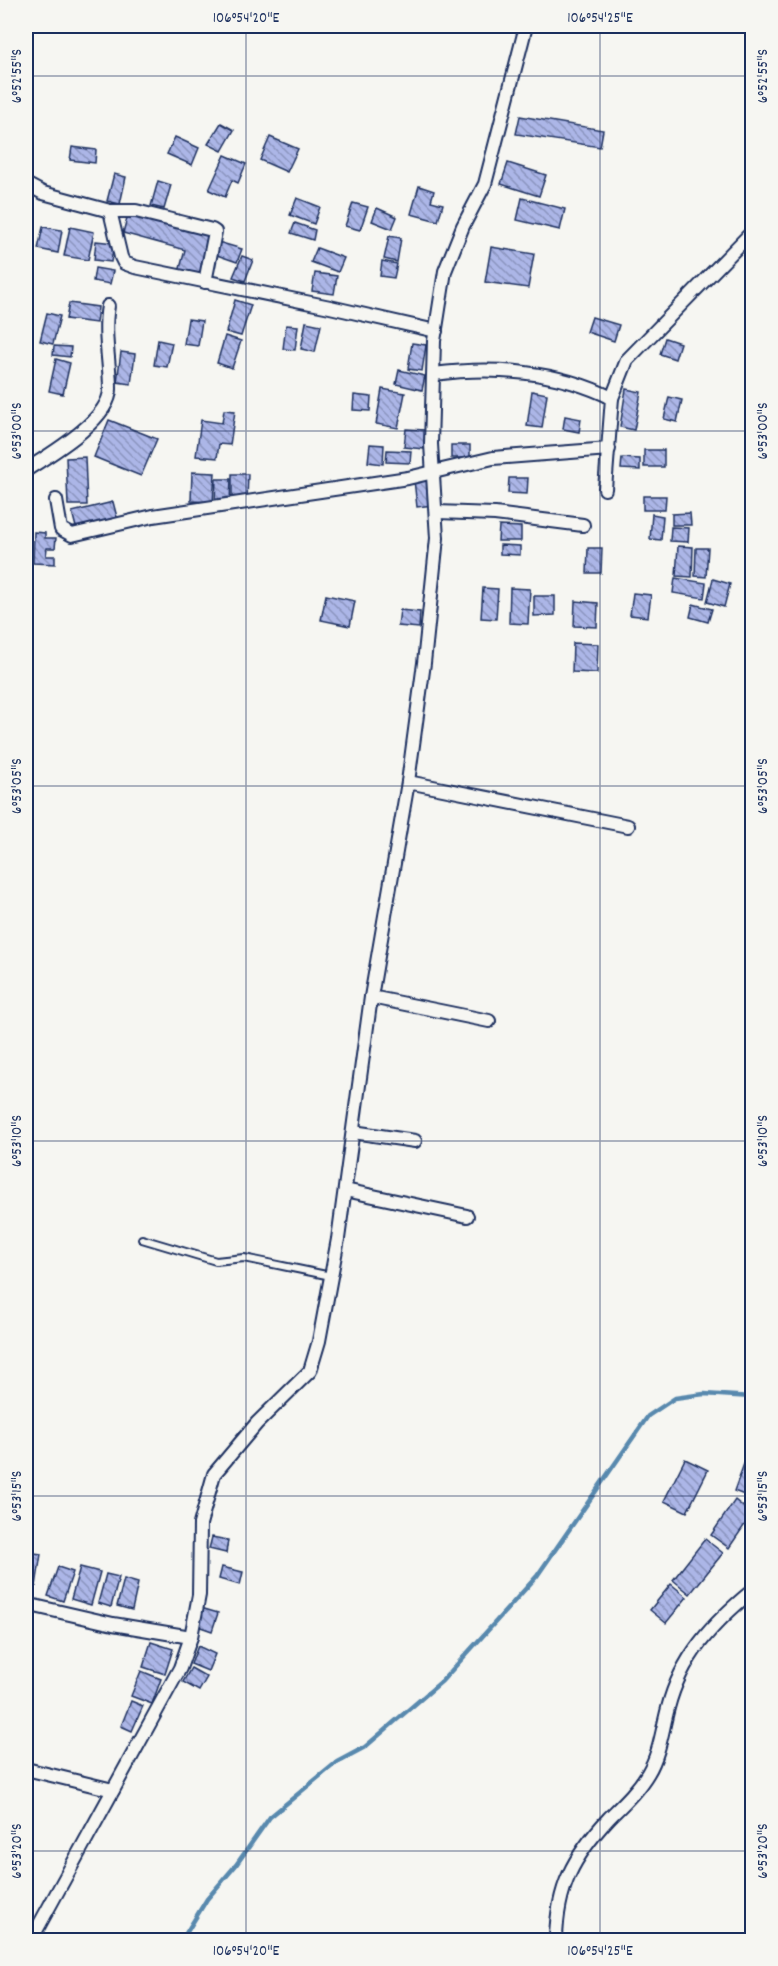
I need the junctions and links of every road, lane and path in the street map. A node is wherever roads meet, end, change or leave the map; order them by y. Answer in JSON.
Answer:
{"nodes":[{"id":1,"x":526,"y":26,"type":"edge"},
{"id":2,"x":26,"y":184,"type":"edge"},
{"id":3,"x":110,"y":211,"type":"junction"},
{"id":4,"x":753,"y":232,"type":"edge"},
{"id":5,"x":205,"y":282,"type":"junction"},
{"id":6,"x":108,"y":306,"type":"dead end"},
{"id":7,"x":436,"y":331,"type":"junction"},
{"id":8,"x":434,"y":374,"type":"junction"},
{"id":9,"x":612,"y":398,"type":"junction"},
{"id":10,"x":609,"y":449,"type":"junction"},
{"id":11,"x":26,"y":470,"type":"edge"},
{"id":12,"x":434,"y":471,"type":"junction"},
{"id":13,"x":605,"y":489,"type":"dead end"},
{"id":14,"x":56,"y":500,"type":"dead end"},
{"id":15,"x":436,"y":512,"type":"junction"},
{"id":16,"x":583,"y":525,"type":"dead end"},
{"id":17,"x":408,"y":782,"type":"junction"},
{"id":18,"x":628,"y":826,"type":"dead end"},
{"id":19,"x":371,"y":997,"type":"junction"},
{"id":20,"x":489,"y":1021,"type":"dead end"},
{"id":21,"x":353,"y":1132,"type":"junction"},
{"id":22,"x":415,"y":1141,"type":"dead end"},
{"id":23,"x":345,"y":1190,"type":"junction"},
{"id":24,"x":467,"y":1216,"type":"dead end"},
{"id":25,"x":142,"y":1239,"type":"dead end"},
{"id":26,"x":331,"y":1276,"type":"junction"},
{"id":27,"x":753,"y":1591,"type":"edge"},
{"id":28,"x":26,"y":1604,"type":"edge"},
{"id":29,"x":191,"y":1638,"type":"junction"},
{"id":30,"x":26,"y":1769,"type":"edge"},
{"id":31,"x":113,"y":1790,"type":"junction"},
{"id":32,"x":31,"y":1941,"type":"edge"},
{"id":33,"x":555,"y":1941,"type":"edge"}],
"edges":[{"from":1,"to":7,"type":"street"},
{"from":2,"to":3,"type":"street"},
{"from":3,"to":5,"type":"street"},
{"from":3,"to":5,"type":"street"},
{"from":4,"to":9,"type":"street"},
{"from":5,"to":7,"type":"street"},
{"from":6,"to":11,"type":"street"},
{"from":7,"to":8,"type":"street"},
{"from":8,"to":9,"type":"street"},
{"from":8,"to":12,"type":"street"},
{"from":9,"to":10,"type":"street"},
{"from":10,"to":12,"type":"street"},
{"from":10,"to":13,"type":"street"},
{"from":12,"to":14,"type":"street"},
{"from":12,"to":15,"type":"street"},
{"from":15,"to":16,"type":"street"},
{"from":15,"to":17,"type":"street"},
{"from":17,"to":18,"type":"street"},
{"from":17,"to":19,"type":"street"},
{"from":19,"to":20,"type":"street"},
{"from":19,"to":21,"type":"street"},
{"from":21,"to":22,"type":"street"},
{"from":21,"to":23,"type":"street"},
{"from":23,"to":24,"type":"street"},
{"from":23,"to":26,"type":"street"},
{"from":25,"to":26,"type":"lane"},
{"from":26,"to":29,"type":"street"},
{"from":27,"to":33,"type":"street"},
{"from":28,"to":29,"type":"street"},
{"from":29,"to":31,"type":"street"},
{"from":30,"to":31,"type":"street"},
{"from":31,"to":32,"type":"street"}]}
